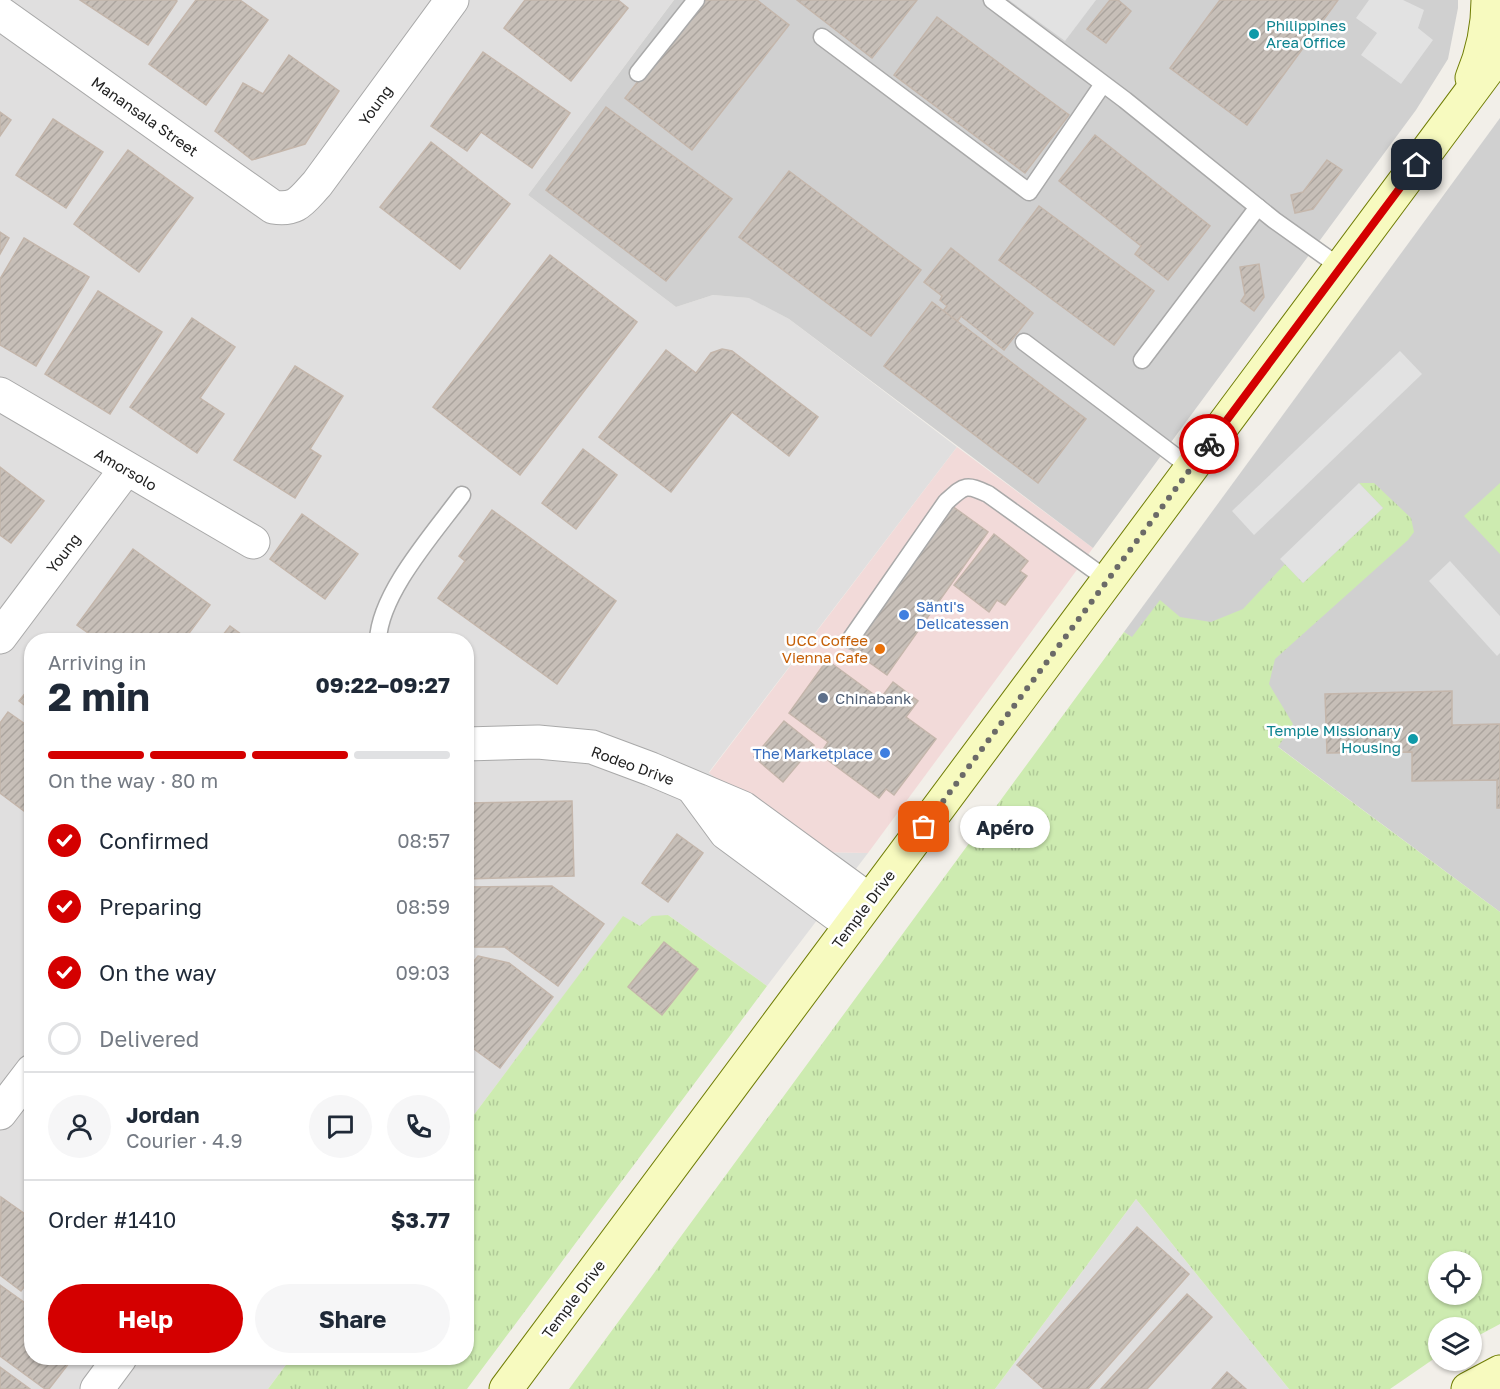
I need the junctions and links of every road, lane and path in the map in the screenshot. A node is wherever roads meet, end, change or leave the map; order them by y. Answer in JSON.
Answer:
{"nodes":[{"id":1,"x":452,"y":0,"type":"edge"},
{"id":2,"x":696,"y":0,"type":"edge"},
{"id":3,"x":992,"y":0,"type":"edge"},
{"id":4,"x":1488,"y":0,"type":"edge"},
{"id":5,"x":0,"y":13,"type":"edge"},
{"id":6,"x":822,"y":37,"type":"dead end"},
{"id":7,"x":1500,"y":53,"type":"edge"},
{"id":8,"x":638,"y":73,"type":"dead end"},
{"id":9,"x":1104,"y":84,"type":"junction"},
{"id":10,"x":1461,"y":105,"type":"junction"},
{"id":11,"x":294,"y":207,"type":"joint"},
{"id":12,"x":1257,"y":207,"type":"junction"},
{"id":13,"x":1340,"y":267,"type":"junction"},
{"id":14,"x":1024,"y":342,"type":"dead end"},
{"id":15,"x":1142,"y":360,"type":"dead end"},
{"id":16,"x":0,"y":394,"type":"edge"},
{"id":17,"x":1191,"y":468,"type":"junction"},
{"id":18,"x":126,"y":469,"type":"junction"},
{"id":19,"x":462,"y":495,"type":"dead end"},
{"id":20,"x":253,"y":542,"type":"dead end"},
{"id":21,"x":1108,"y":580,"type":"junction"},
{"id":22,"x":379,"y":633,"type":"edge"},
{"id":23,"x":0,"y":637,"type":"edge"},
{"id":24,"x":850,"y":640,"type":"dead end"},
{"id":25,"x":474,"y":744,"type":"edge"},
{"id":26,"x":860,"y":913,"type":"junction"},
{"id":27,"x":24,"y":1082,"type":"edge"},
{"id":28,"x":0,"y":1113,"type":"edge"},
{"id":29,"x":115,"y":1365,"type":"edge"},
{"id":30,"x":1500,"y":1372,"type":"edge"},
{"id":31,"x":97,"y":1389,"type":"edge"},
{"id":32,"x":506,"y":1389,"type":"edge"},
{"id":33,"x":1468,"y":1389,"type":"edge"}],
"edges":[{"from":1,"to":11,"type":"street","name":"Young"},
{"from":2,"to":8,"type":"lane"},
{"from":3,"to":9,"type":"lane"},
{"from":4,"to":10,"type":"street"},
{"from":5,"to":11,"type":"street","name":"Manansala Street"},
{"from":6,"to":9,"type":"lane"},
{"from":7,"to":10,"type":"street","name":"Temple Drive"},
{"from":9,"to":12,"type":"lane"},
{"from":10,"to":13,"type":"street","name":"Temple Drive"},
{"from":12,"to":13,"type":"lane"},
{"from":12,"to":15,"type":"lane"},
{"from":13,"to":17,"type":"street","name":"Temple Drive"},
{"from":14,"to":17,"type":"lane"},
{"from":16,"to":18,"type":"street","name":"Amorsolo"},
{"from":17,"to":21,"type":"street","name":"Temple Drive"},
{"from":18,"to":20,"type":"street","name":"Amorsolo"},
{"from":18,"to":23,"type":"street","name":"Young"},
{"from":19,"to":22,"type":"lane"},
{"from":21,"to":24,"type":"lane"},
{"from":21,"to":26,"type":"street","name":"Temple Drive"},
{"from":25,"to":26,"type":"street","name":"Rodeo Drive"},
{"from":26,"to":32,"type":"street","name":"Temple Drive"},
{"from":27,"to":28,"type":"street"},
{"from":29,"to":31,"type":"street"},
{"from":30,"to":33,"type":"street"}]}
